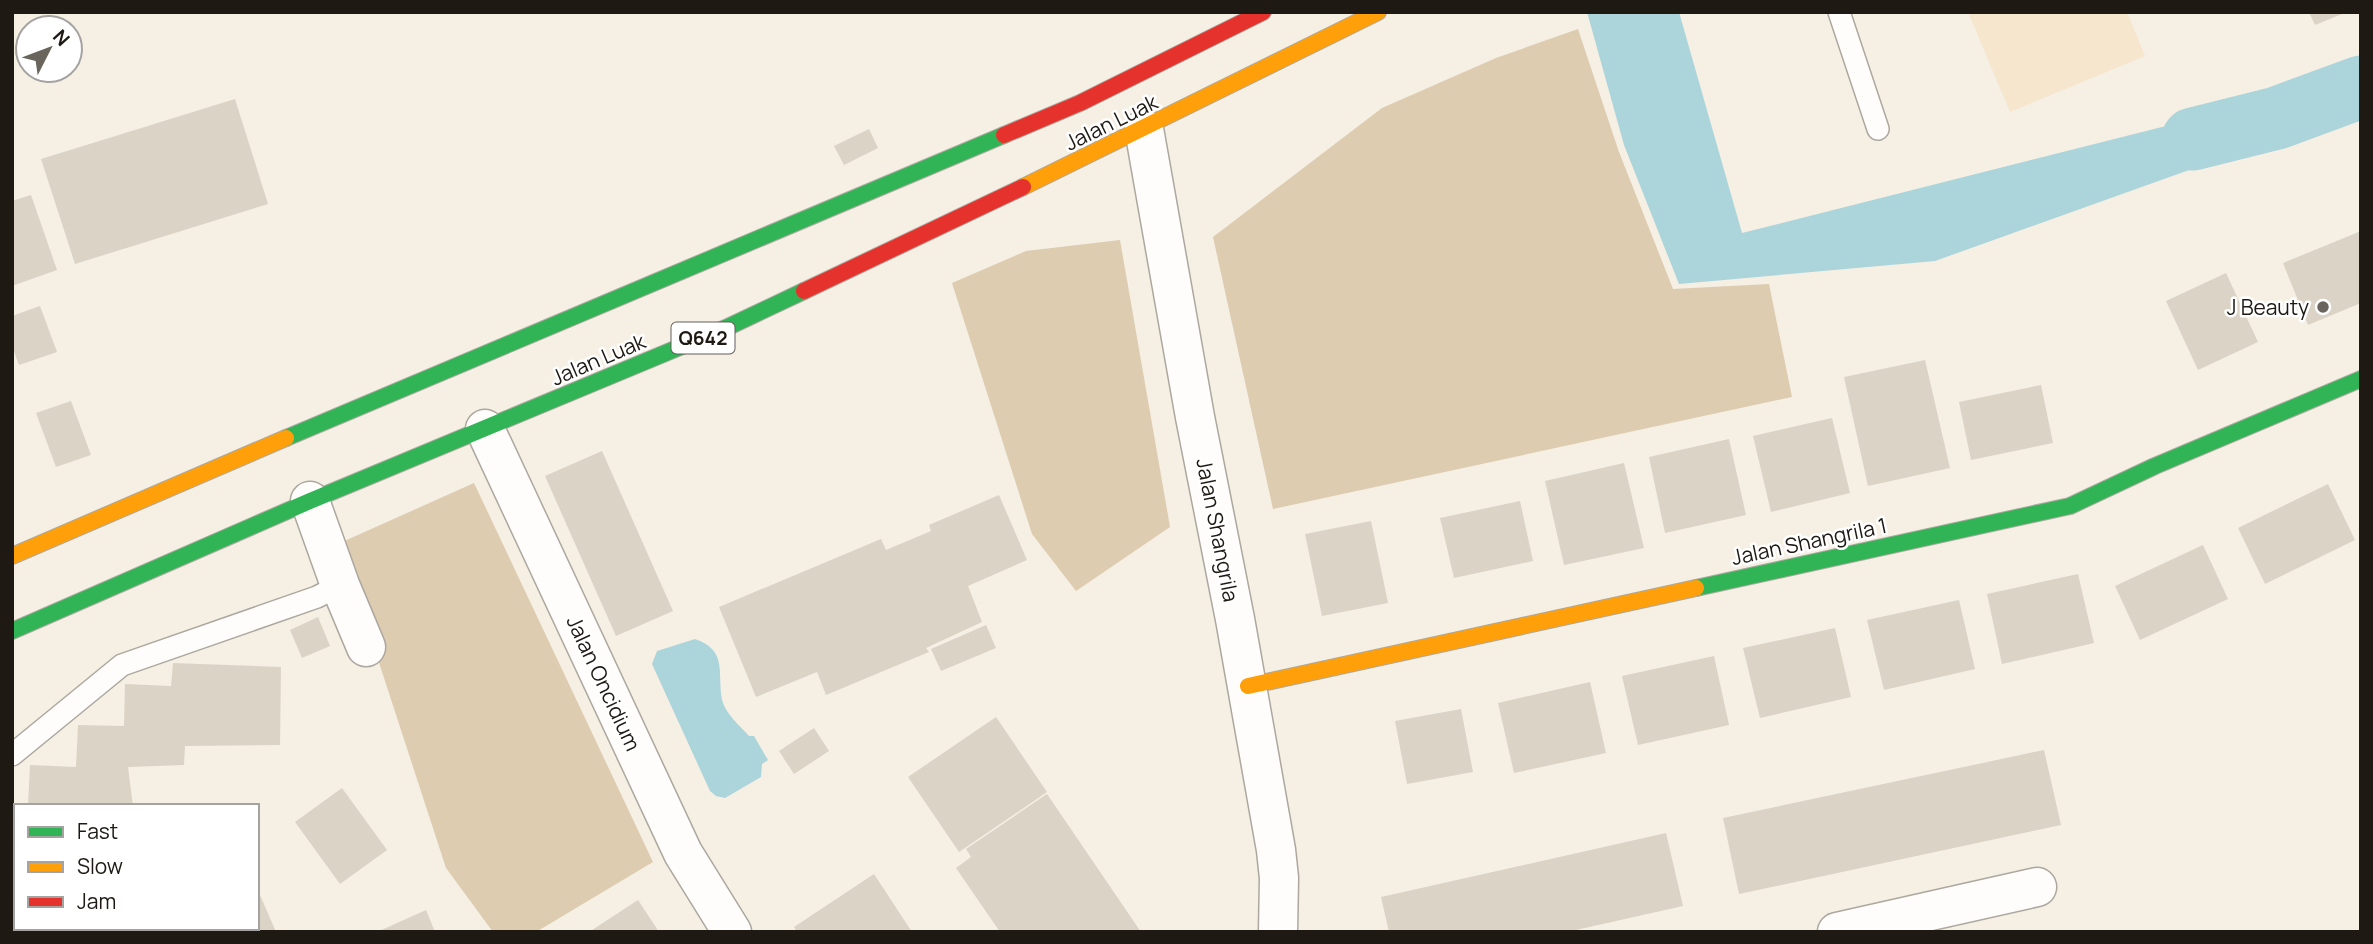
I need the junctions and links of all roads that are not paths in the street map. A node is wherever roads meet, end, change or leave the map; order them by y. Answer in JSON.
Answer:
{"nodes":[{"id":1,"x":1263,"y":12,"type":"edge"},
{"id":2,"x":1378,"y":12,"type":"edge"},
{"id":3,"x":1839,"y":12,"type":"edge"},
{"id":4,"x":1878,"y":129,"type":"dead end"},
{"id":5,"x":1144,"y":130,"type":"junction"},
{"id":6,"x":2361,"y":379,"type":"edge"},
{"id":7,"x":485,"y":429,"type":"junction"},
{"id":8,"x":310,"y":501,"type":"junction"},
{"id":9,"x":12,"y":556,"type":"edge"},
{"id":10,"x":340,"y":585,"type":"junction"},
{"id":11,"x":12,"y":631,"type":"edge"},
{"id":12,"x":366,"y":647,"type":"dead end"},
{"id":13,"x":1248,"y":686,"type":"junction"},
{"id":14,"x":12,"y":755,"type":"edge"},
{"id":15,"x":2037,"y":887,"type":"dead end"},
{"id":16,"x":732,"y":932,"type":"edge"},
{"id":17,"x":1278,"y":932,"type":"edge"},
{"id":18,"x":1837,"y":932,"type":"edge"}],
"edges":[{"from":1,"to":9,"type":"main road","name":"Jalan Luak"},
{"from":2,"to":5,"type":"main road","name":"Jalan Luak","number":"Q642"},
{"from":3,"to":4,"type":"lane"},
{"from":5,"to":7,"type":"main road","name":"Jalan Luak","number":"Q642"},
{"from":5,"to":13,"type":"street","name":"Jalan Shangrila"},
{"from":6,"to":13,"type":"main road","name":"Jalan Shangrila 1"},
{"from":7,"to":8,"type":"main road","name":"Jalan Luak","number":"Q642"},
{"from":7,"to":16,"type":"street","name":"Jalan Oncidium"},
{"from":8,"to":10,"type":"street"},
{"from":8,"to":11,"type":"main road","name":"Jalan Luak","number":"Q642"},
{"from":10,"to":12,"type":"street"},
{"from":10,"to":14,"type":"lane"},
{"from":13,"to":17,"type":"street","name":"Jalan Shangrila"},
{"from":15,"to":18,"type":"street"}]}
